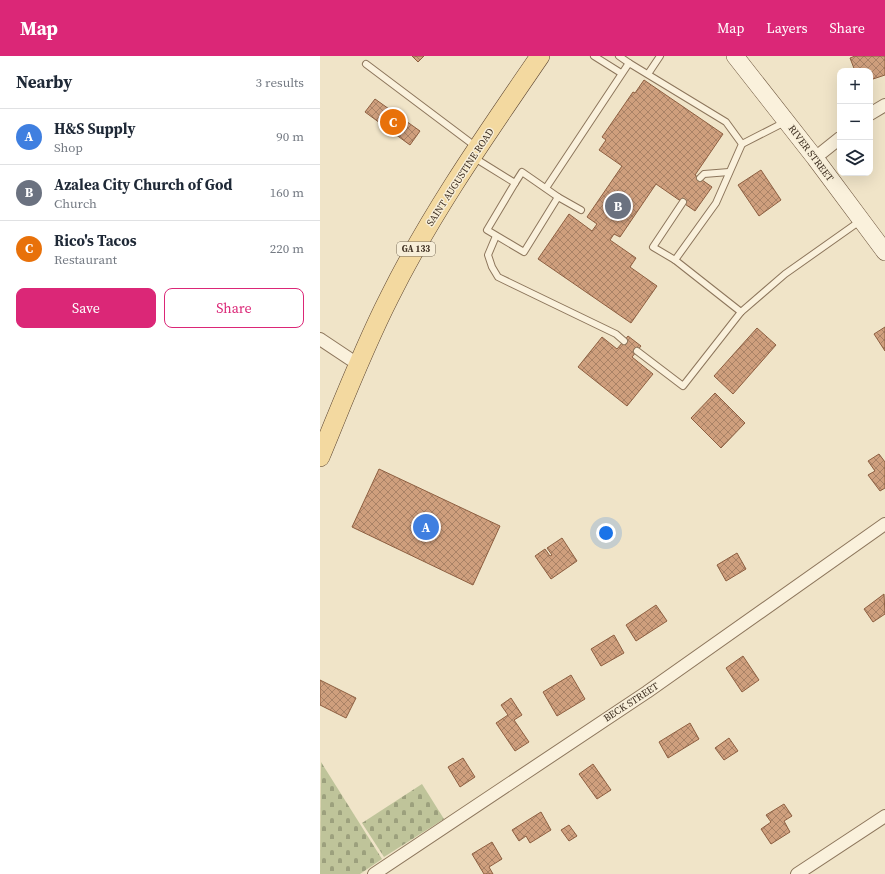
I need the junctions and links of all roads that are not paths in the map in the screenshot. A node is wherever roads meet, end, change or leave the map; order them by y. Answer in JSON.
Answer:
{"nodes":[{"id":1,"x":540,"y":56,"type":"edge"},
{"id":2,"x":594,"y":56,"type":"edge"},
{"id":3,"x":619,"y":56,"type":"edge"},
{"id":4,"x":660,"y":56,"type":"edge"},
{"id":5,"x":735,"y":56,"type":"edge"},
{"id":6,"x":628,"y":63,"type":"junction"},
{"id":7,"x":366,"y":64,"type":"dead end"},
{"id":8,"x":621,"y":73,"type":"junction"},
{"id":9,"x":648,"y":74,"type":"junction"},
{"id":10,"x":885,"y":105,"type":"edge"},
{"id":11,"x":873,"y":112,"type":"edge"},
{"id":12,"x":786,"y":121,"type":"junction"},
{"id":13,"x":838,"y":140,"type":"edge"},
{"id":14,"x":742,"y":144,"type":"junction"},
{"id":15,"x":475,"y":152,"type":"junction"},
{"id":16,"x":815,"y":158,"type":"junction"},
{"id":17,"x":729,"y":172,"type":"junction"},
{"id":18,"x":700,"y":178,"type":"dead end"},
{"id":19,"x":514,"y":183,"type":"junction"},
{"id":20,"x":546,"y":188,"type":"junction"},
{"id":21,"x":558,"y":197,"type":"junction"},
{"id":22,"x":683,"y":202,"type":"dead end"},
{"id":23,"x":581,"y":210,"type":"dead end"},
{"id":24,"x":861,"y":220,"type":"junction"},
{"id":25,"x":496,"y":236,"type":"junction"},
{"id":26,"x":885,"y":252,"type":"edge"},
{"id":27,"x":675,"y":260,"type":"junction"},
{"id":28,"x":741,"y":312,"type":"junction"},
{"id":29,"x":320,"y":339,"type":"edge"},
{"id":30,"x":624,"y":341,"type":"dead end"},
{"id":31,"x":637,"y":351,"type":"dead end"},
{"id":32,"x":359,"y":365,"type":"junction"},
{"id":33,"x":320,"y":457,"type":"edge"},
{"id":34,"x":885,"y":524,"type":"edge"},
{"id":35,"x":885,"y":816,"type":"edge"},
{"id":36,"x":374,"y":874,"type":"edge"},
{"id":37,"x":796,"y":874,"type":"edge"}],
"edges":[{"from":1,"to":15,"type":"main road","name":"SAINT AUGUSTINE ROAD","number":"GA 133"},
{"from":2,"to":8,"type":"lane"},
{"from":3,"to":6,"type":"lane"},
{"from":4,"to":9,"type":"lane"},
{"from":5,"to":12,"type":"street","name":"RIVER STREET"},
{"from":6,"to":8,"type":"lane"},
{"from":6,"to":9,"type":"lane"},
{"from":7,"to":15,"type":"lane"},
{"from":8,"to":20,"type":"lane"},
{"from":9,"to":14,"type":"lane"},
{"from":10,"to":11,"type":"street"},
{"from":12,"to":14,"type":"lane"},
{"from":12,"to":16,"type":"street","name":"RIVER STREET"},
{"from":13,"to":16,"type":"street"},
{"from":14,"to":17,"type":"lane"},
{"from":15,"to":19,"type":"lane"},
{"from":15,"to":32,"type":"main road","name":"SAINT AUGUSTINE ROAD","number":"GA 133"},
{"from":16,"to":24,"type":"street","name":"RIVER STREET"},
{"from":17,"to":18,"type":"lane"},
{"from":17,"to":27,"type":"lane"},
{"from":19,"to":20,"type":"lane"},
{"from":19,"to":25,"type":"lane"},
{"from":20,"to":21,"type":"lane"},
{"from":21,"to":23,"type":"lane"},
{"from":21,"to":25,"type":"lane"},
{"from":22,"to":27,"type":"lane"},
{"from":24,"to":26,"type":"street","name":"RIVER STREET"},
{"from":24,"to":28,"type":"lane"},
{"from":25,"to":30,"type":"lane"},
{"from":27,"to":28,"type":"lane"},
{"from":28,"to":31,"type":"lane"},
{"from":29,"to":32,"type":"street"},
{"from":32,"to":33,"type":"main road","name":"SAINT AUGUSTINE ROAD","number":"GA 133"},
{"from":34,"to":36,"type":"street","name":"BECK STREET"},
{"from":35,"to":37,"type":"street"}]}
